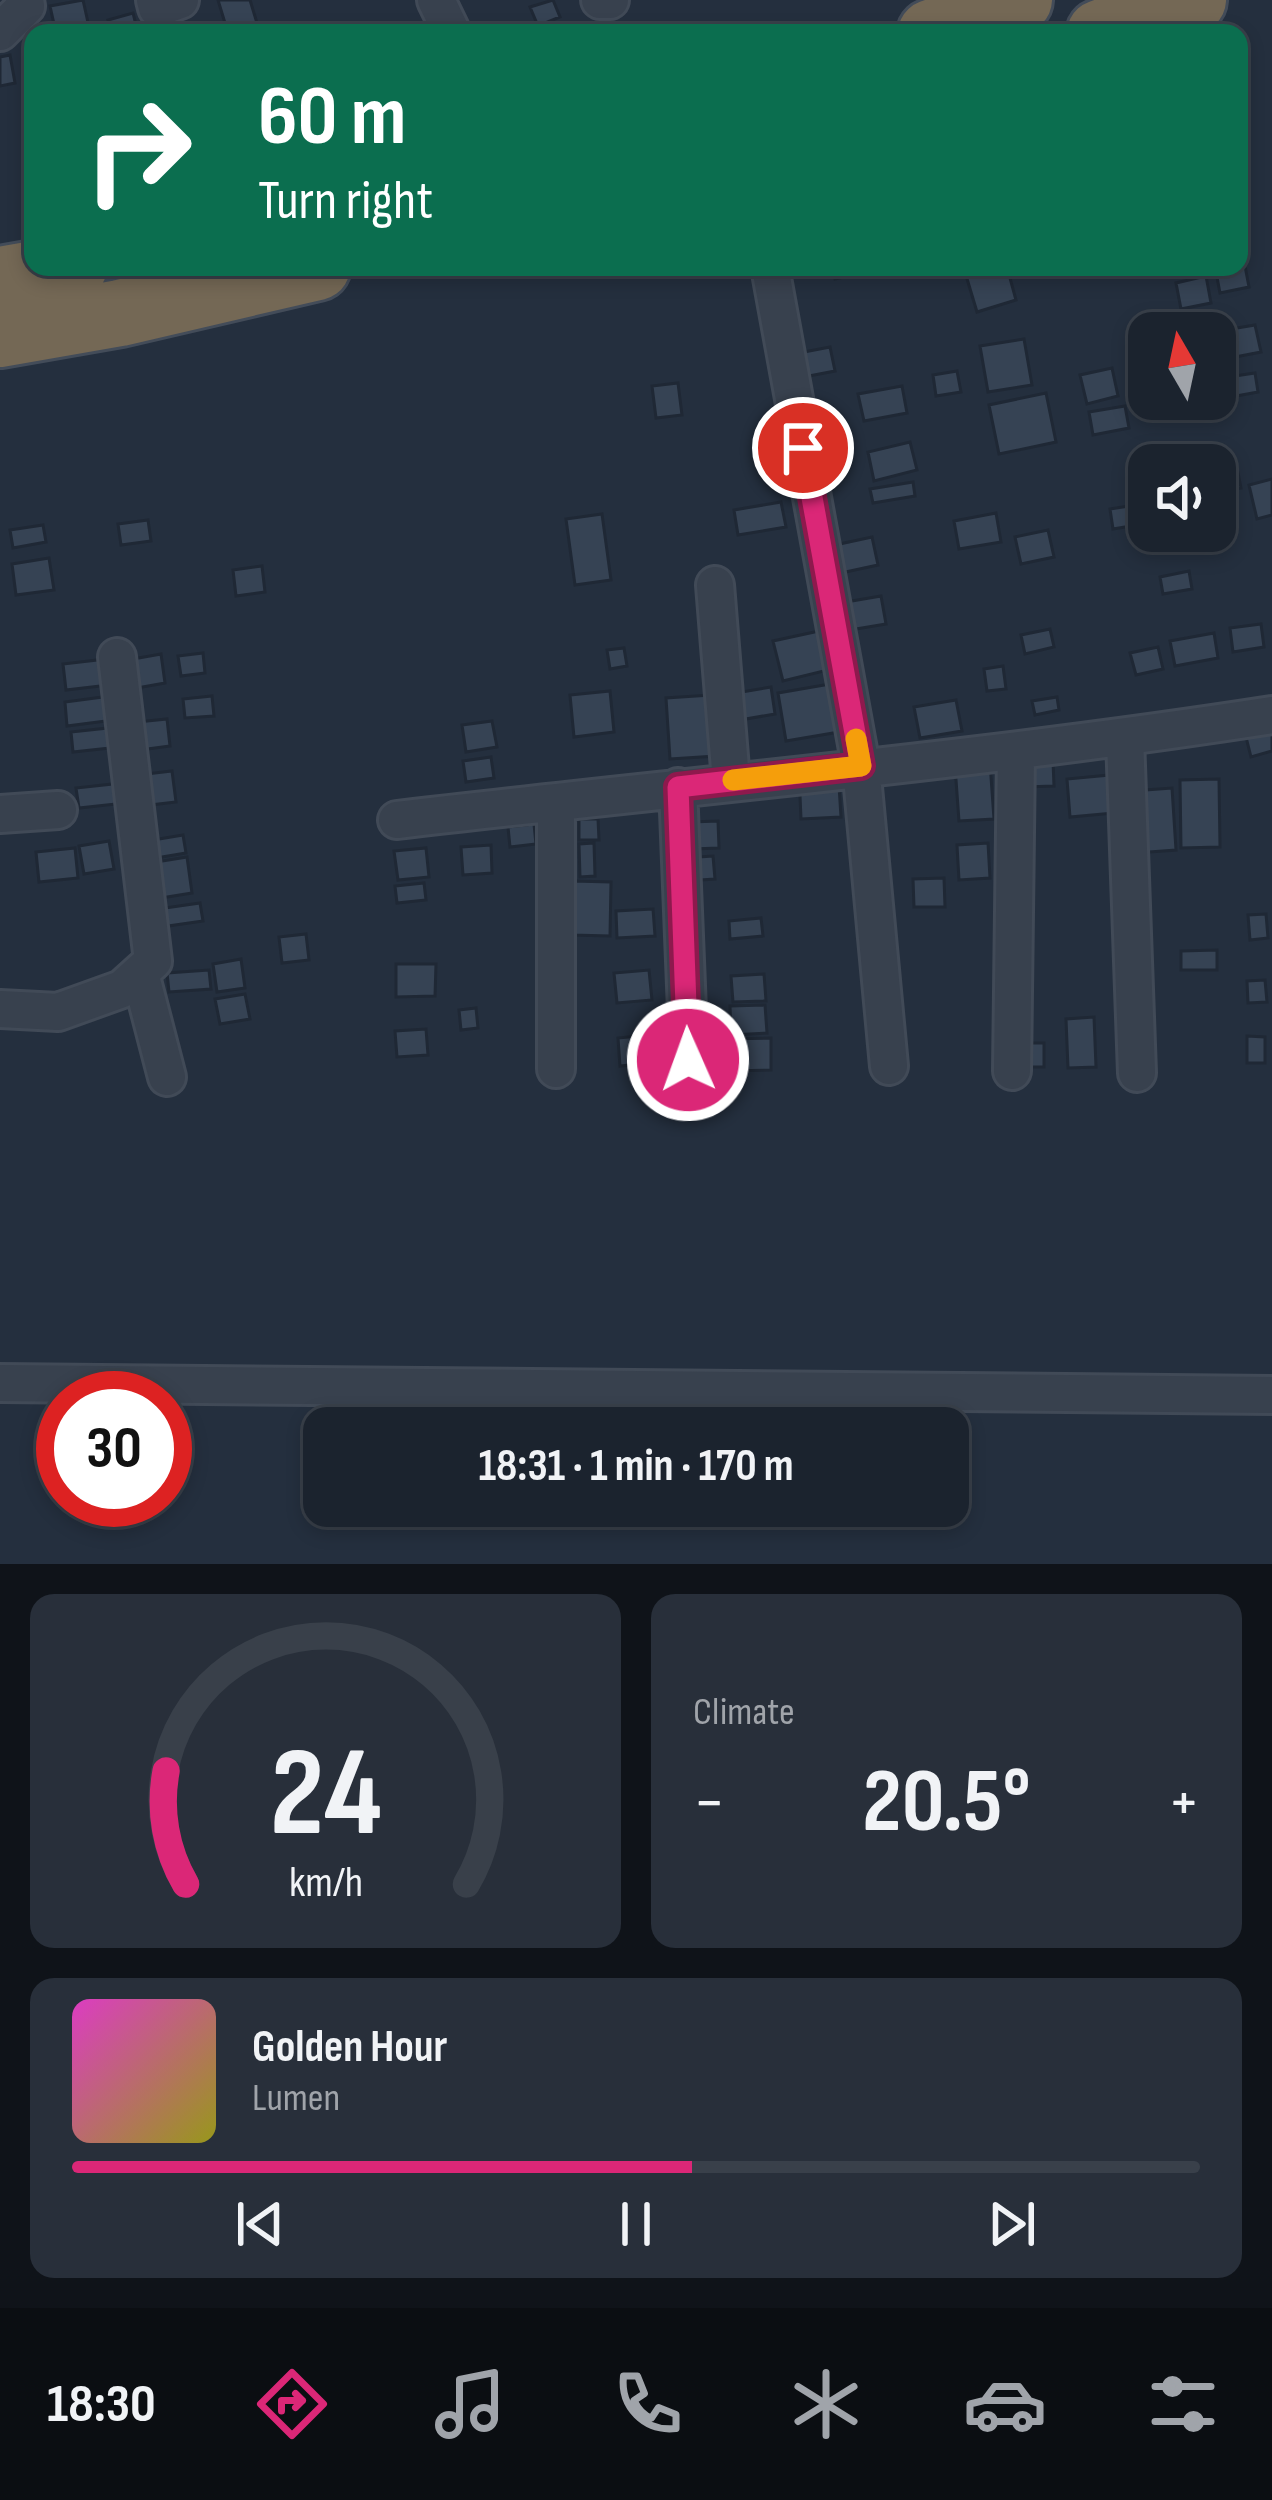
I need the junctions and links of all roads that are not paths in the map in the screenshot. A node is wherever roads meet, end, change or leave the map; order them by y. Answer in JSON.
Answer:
{"nodes":[{"id":1,"x":25,"y":0,"type":"edge"},
{"id":2,"x":155,"y":0,"type":"edge"},
{"id":3,"x":180,"y":0,"type":"edge"},
{"id":4,"x":600,"y":0,"type":"edge"},
{"id":5,"x":610,"y":0,"type":"edge"},
{"id":6,"x":1019,"y":0,"type":"edge"},
{"id":7,"x":1193,"y":0,"type":"edge"},
{"id":8,"x":955,"y":24,"type":"edge"},
{"id":9,"x":1125,"y":24,"type":"edge"},
{"id":10,"x":0,"y":32,"type":"edge"},
{"id":11,"x":278,"y":276,"type":"edge"},
{"id":12,"x":772,"y":276,"type":"edge"},
{"id":13,"x":0,"y":334,"type":"edge"},
{"id":14,"x":715,"y":585,"type":"dead end"},
{"id":15,"x":117,"y":657,"type":"dead end"},
{"id":16,"x":1272,"y":715,"type":"edge"},
{"id":17,"x":1125,"y":737,"type":"junction"},
{"id":18,"x":1016,"y":753,"type":"junction"},
{"id":19,"x":861,"y":766,"type":"junction"},
{"id":20,"x":731,"y":781,"type":"junction"},
{"id":21,"x":678,"y":787,"type":"junction"},
{"id":22,"x":556,"y":802,"type":"junction"},
{"id":23,"x":58,"y":810,"type":"dead end"},
{"id":24,"x":0,"y":814,"type":"edge"},
{"id":25,"x":397,"y":820,"type":"dead end"},
{"id":26,"x":140,"y":973,"type":"junction"},
{"id":27,"x":0,"y":1009,"type":"edge"},
{"id":28,"x":688,"y":1060,"type":"dead end"},
{"id":29,"x":890,"y":1066,"type":"dead end"},
{"id":30,"x":556,"y":1069,"type":"dead end"},
{"id":31,"x":1012,"y":1072,"type":"dead end"},
{"id":32,"x":1137,"y":1073,"type":"dead end"},
{"id":33,"x":167,"y":1077,"type":"dead end"},
{"id":34,"x":0,"y":1383,"type":"edge"},
{"id":35,"x":1272,"y":1395,"type":"edge"}],
"edges":[{"from":1,"to":10,"type":"street"},
{"from":2,"to":3,"type":"street"},
{"from":4,"to":5,"type":"street"},
{"from":6,"to":8,"type":"highway"},
{"from":7,"to":9,"type":"highway"},
{"from":11,"to":13,"type":"highway"},
{"from":12,"to":19,"type":"street"},
{"from":14,"to":20,"type":"street"},
{"from":15,"to":26,"type":"street"},
{"from":16,"to":17,"type":"street"},
{"from":17,"to":18,"type":"street"},
{"from":17,"to":32,"type":"street"},
{"from":18,"to":19,"type":"street"},
{"from":18,"to":31,"type":"street"},
{"from":19,"to":20,"type":"street"},
{"from":19,"to":29,"type":"street"},
{"from":20,"to":21,"type":"street"},
{"from":21,"to":22,"type":"street"},
{"from":21,"to":28,"type":"street"},
{"from":22,"to":25,"type":"street"},
{"from":22,"to":30,"type":"street"},
{"from":23,"to":24,"type":"street"},
{"from":26,"to":27,"type":"street"},
{"from":26,"to":33,"type":"street"},
{"from":34,"to":35,"type":"street"}]}
